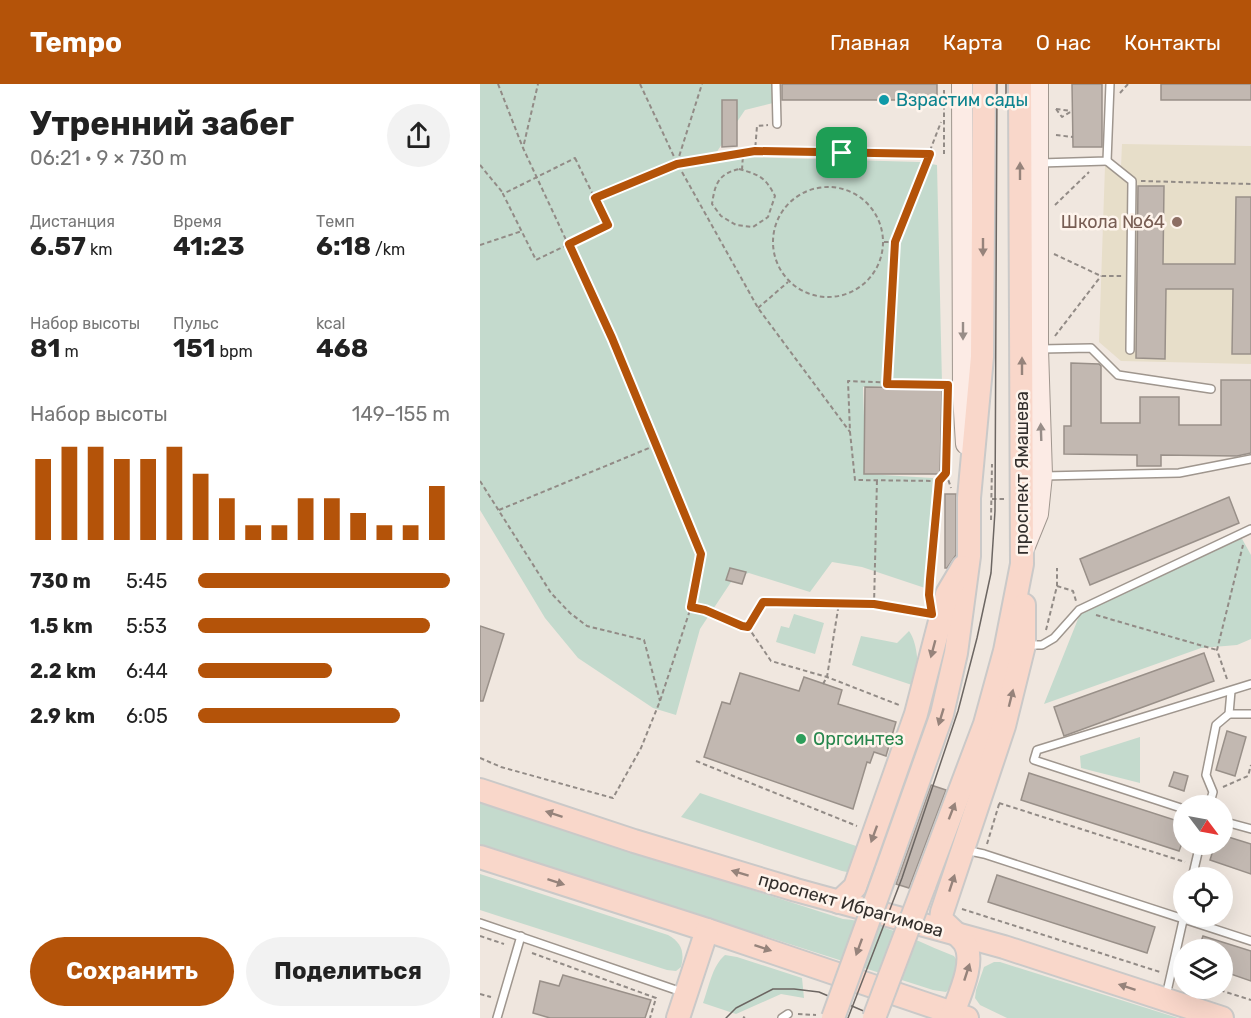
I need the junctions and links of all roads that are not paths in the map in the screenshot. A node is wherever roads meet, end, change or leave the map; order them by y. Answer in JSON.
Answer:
{"nodes":[{"id":1,"x":776,"y":84,"type":"edge"},
{"id":2,"x":962,"y":84,"type":"edge"},
{"id":3,"x":984,"y":84,"type":"edge"},
{"id":4,"x":1020,"y":84,"type":"edge"},
{"id":5,"x":1038,"y":84,"type":"edge"},
{"id":6,"x":1110,"y":84,"type":"edge"},
{"id":7,"x":777,"y":124,"type":"road end"},
{"id":8,"x":1104,"y":161,"type":"junction"},
{"id":9,"x":1037,"y":163,"type":"junction"},
{"id":10,"x":1038,"y":349,"type":"junction"},
{"id":11,"x":1130,"y":350,"type":"dead end"},
{"id":12,"x":1211,"y":389,"type":"dead end"},
{"id":13,"x":1251,"y":459,"type":"edge"},
{"id":14,"x":1042,"y":475,"type":"junction"},
{"id":15,"x":971,"y":497,"type":"junction"},
{"id":16,"x":1249,"y":530,"type":"edge"},
{"id":17,"x":969,"y":556,"type":"junction"},
{"id":18,"x":1022,"y":557,"type":"junction"},
{"id":19,"x":1024,"y":645,"type":"junction"},
{"id":20,"x":1251,"y":684,"type":"edge"},
{"id":21,"x":1231,"y":691,"type":"junction"},
{"id":22,"x":1229,"y":714,"type":"junction"},
{"id":23,"x":1251,"y":714,"type":"edge"},
{"id":24,"x":480,"y":790,"type":"edge"},
{"id":25,"x":1212,"y":795,"type":"edge"},
{"id":26,"x":1173,"y":804,"type":"edge"},
{"id":27,"x":1233,"y":824,"type":"edge"},
{"id":28,"x":1251,"y":829,"type":"edge"},
{"id":29,"x":962,"y":850,"type":"junction"},
{"id":30,"x":480,"y":857,"type":"edge"},
{"id":31,"x":839,"y":902,"type":"junction"},
{"id":32,"x":1173,"y":914,"type":"edge"},
{"id":33,"x":480,"y":923,"type":"edge"},
{"id":34,"x":1182,"y":927,"type":"edge"},
{"id":35,"x":1213,"y":927,"type":"edge"},
{"id":36,"x":707,"y":930,"type":"junction"},
{"id":37,"x":956,"y":934,"type":"junction"},
{"id":38,"x":521,"y":936,"type":"junction"},
{"id":39,"x":1251,"y":940,"type":"edge"},
{"id":40,"x":686,"y":993,"type":"junction"},
{"id":41,"x":1165,"y":1000,"type":"junction"},
{"id":42,"x":826,"y":1016,"type":"edge"},
{"id":43,"x":957,"y":1016,"type":"edge"},
{"id":44,"x":497,"y":1018,"type":"edge"},
{"id":45,"x":678,"y":1018,"type":"edge"},
{"id":46,"x":874,"y":1018,"type":"edge"},
{"id":47,"x":1222,"y":1018,"type":"edge"}],
"edges":[{"from":1,"to":7,"type":"lane"},
{"from":2,"to":15,"type":"main road","one_way":true},
{"from":3,"to":15,"type":"main road","one_way":true},
{"from":18,"to":4,"type":"main road","name":"проспект Ямашева","one_way":true},
{"from":5,"to":9,"type":"main road"},
{"from":6,"to":8,"type":"lane"},
{"from":8,"to":9,"type":"lane"},
{"from":8,"to":11,"type":"lane"},
{"from":9,"to":10,"type":"main road"},
{"from":10,"to":12,"type":"lane"},
{"from":14,"to":10,"type":"main road","one_way":true},
{"from":13,"to":14,"type":"lane"},
{"from":14,"to":18,"type":"main road"},
{"from":15,"to":17,"type":"main road"},
{"from":16,"to":19,"type":"lane"},
{"from":17,"to":31,"type":"main road","one_way":true},
{"from":17,"to":42,"type":"main road","one_way":true,"bridge":true},
{"from":18,"to":19,"type":"main road"},
{"from":46,"to":18,"type":"main road","name":"проспект Ямашева","one_way":true,"bridge":true},
{"from":29,"to":19,"type":"main road","one_way":true},
{"from":20,"to":21,"type":"lane"},
{"from":21,"to":22,"type":"lane"},
{"from":21,"to":26,"type":"lane"},
{"from":22,"to":23,"type":"lane"},
{"from":22,"to":25,"type":"lane"},
{"from":31,"to":24,"type":"main road","name":"проспект Ибрагимова","one_way":true},
{"from":27,"to":28,"type":"lane"},
{"from":29,"to":32,"type":"lane"},
{"from":37,"to":29,"type":"main road","one_way":true},
{"from":30,"to":36,"type":"main road","one_way":true},
{"from":31,"to":37,"type":"main road","name":"проспект Ибрагимова"},
{"from":33,"to":38,"type":"lane"},
{"from":34,"to":41,"type":"lane"},
{"from":35,"to":39,"type":"lane"},
{"from":36,"to":40,"type":"main road"},
{"from":36,"to":43,"type":"main road","one_way":true},
{"from":41,"to":37,"type":"main road","name":"проспект Ибрагимова","one_way":true},
{"from":43,"to":37,"type":"main road","one_way":true},
{"from":38,"to":40,"type":"lane"},
{"from":38,"to":44,"type":"lane"},
{"from":40,"to":45,"type":"main road"},
{"from":41,"to":47,"type":"main road","name":"проспект Ибрагимова"}]}
